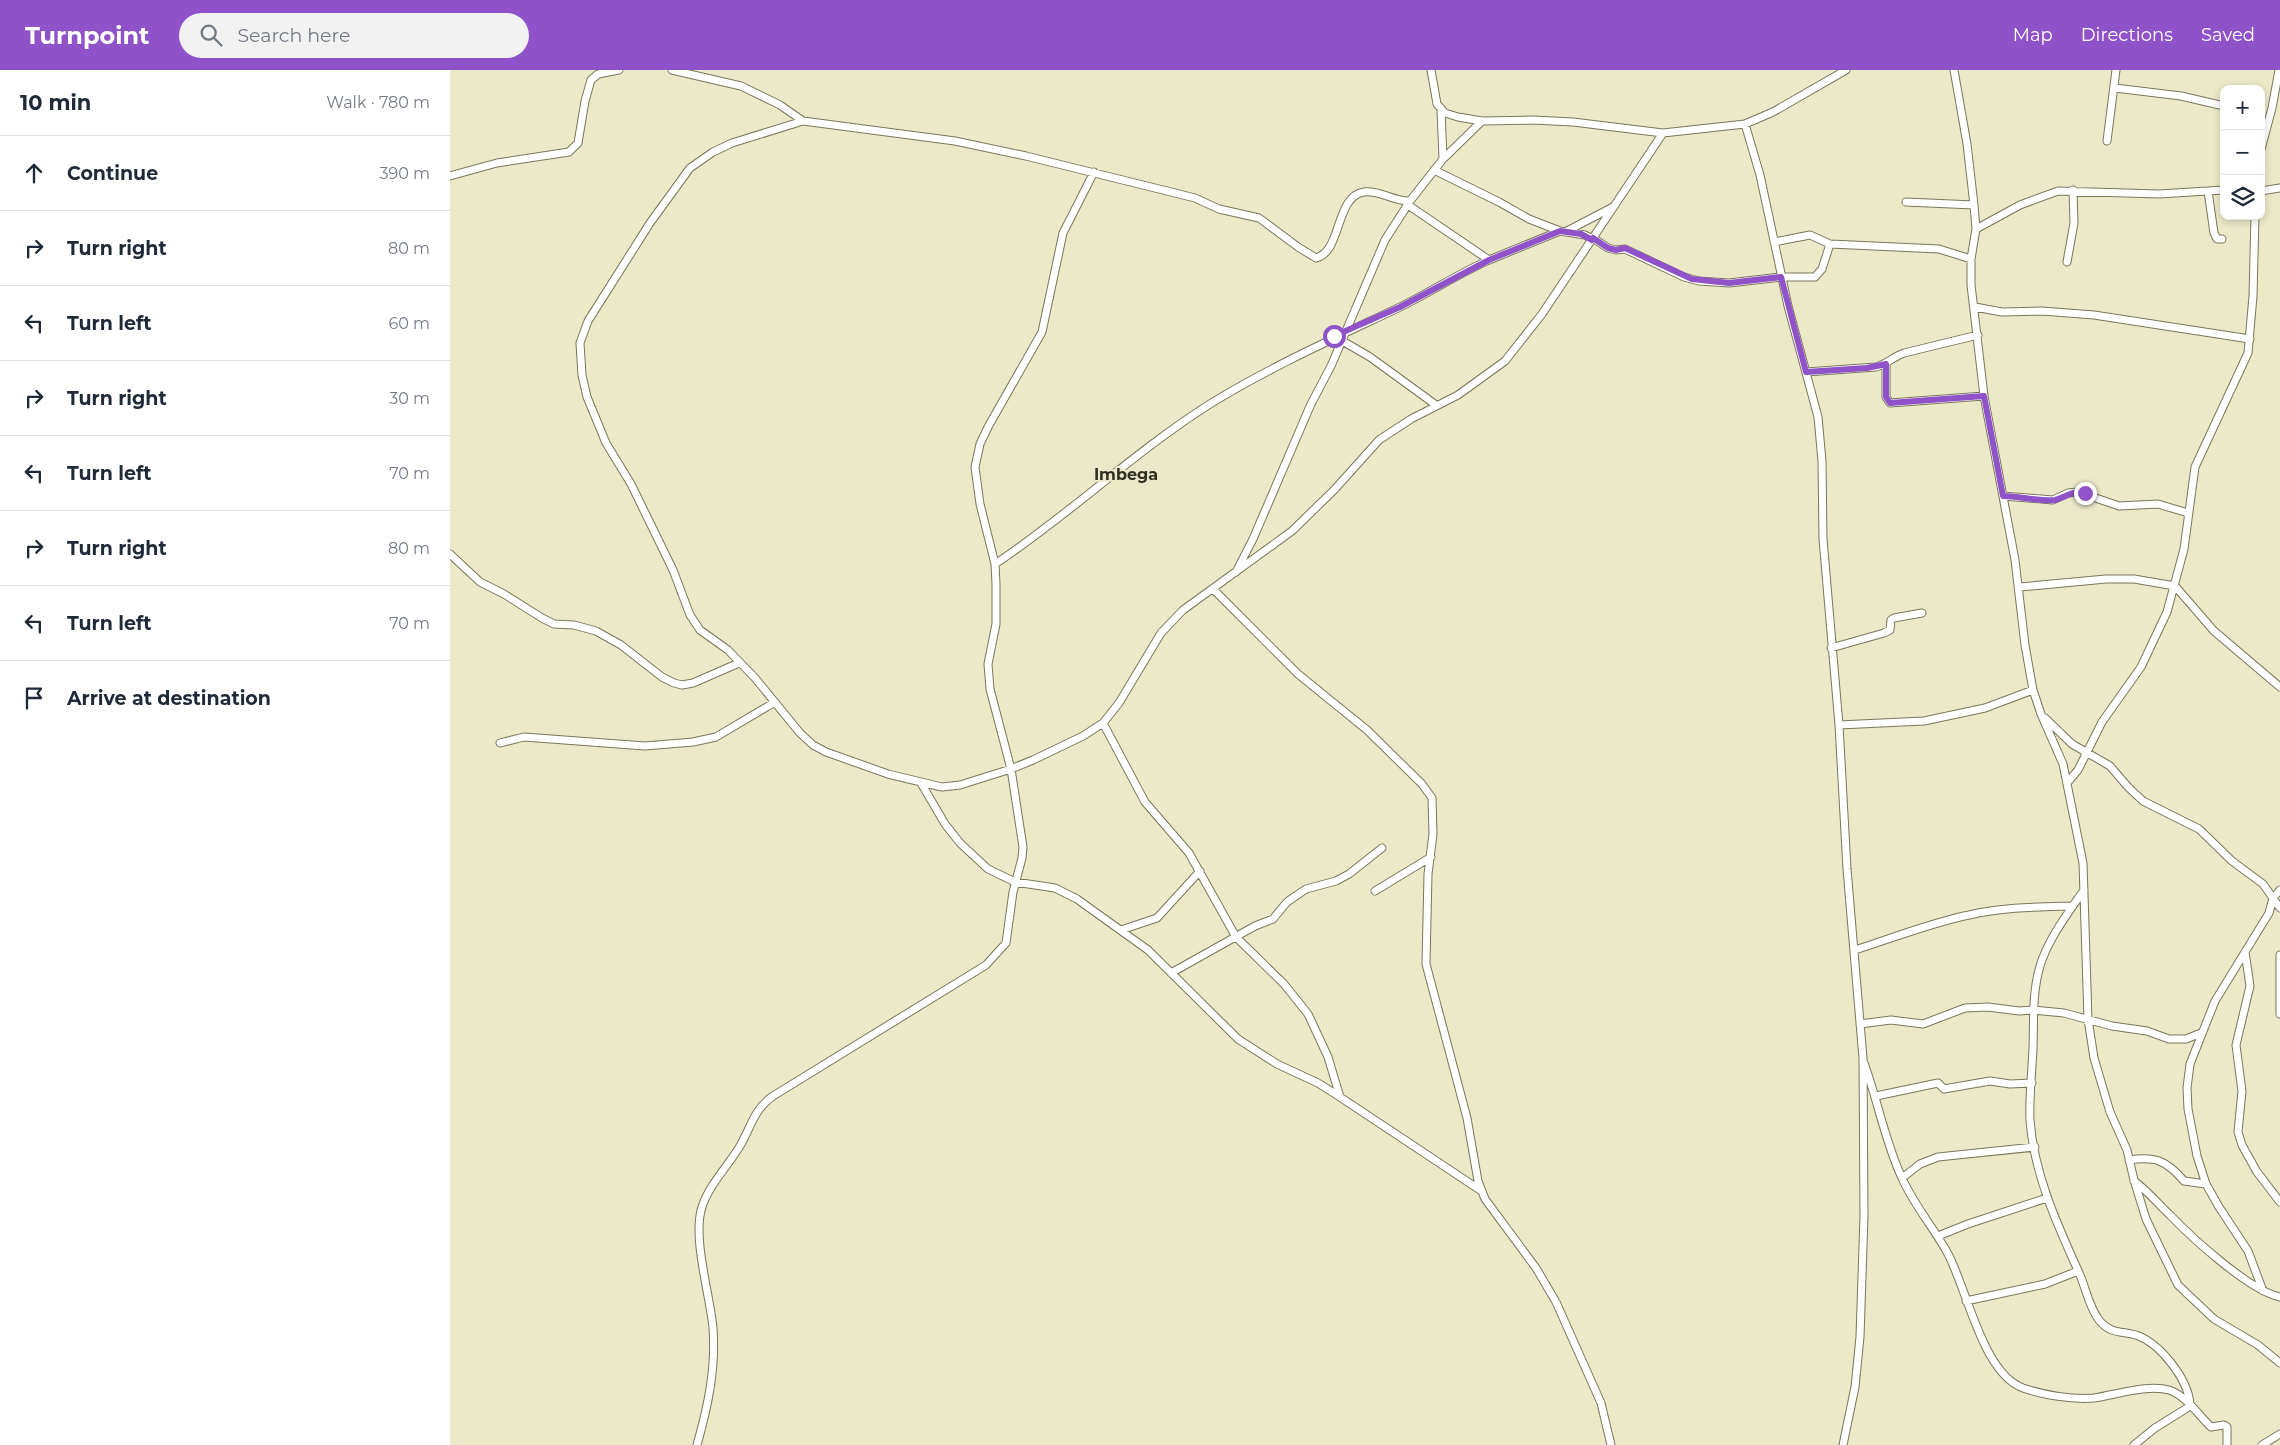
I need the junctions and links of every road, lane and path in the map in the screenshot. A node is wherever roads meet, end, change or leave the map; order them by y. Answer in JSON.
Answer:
{"nodes":[{"id":1,"x":619,"y":70,"type":"edge"},
{"id":2,"x":672,"y":70,"type":"edge"},
{"id":3,"x":1432,"y":70,"type":"edge"},
{"id":4,"x":1846,"y":70,"type":"edge"},
{"id":5,"x":1954,"y":70,"type":"edge"},
{"id":6,"x":2116,"y":70,"type":"edge"},
{"id":7,"x":2279,"y":70,"type":"edge"},
{"id":8,"x":2114,"y":88,"type":"junction"},
{"id":9,"x":2220,"y":105,"type":"edge"},
{"id":10,"x":1441,"y":110,"type":"junction"},
{"id":11,"x":803,"y":121,"type":"junction"},
{"id":12,"x":1482,"y":121,"type":"junction"},
{"id":13,"x":2265,"y":122,"type":"edge"},
{"id":14,"x":1745,"y":124,"type":"junction"},
{"id":15,"x":1663,"y":134,"type":"junction"},
{"id":16,"x":2107,"y":141,"type":"dead end"},
{"id":17,"x":1443,"y":159,"type":"junction"},
{"id":18,"x":1434,"y":170,"type":"junction"},
{"id":19,"x":1094,"y":172,"type":"junction"},
{"id":20,"x":450,"y":176,"type":"edge"},
{"id":21,"x":2280,"y":188,"type":"edge"},
{"id":22,"x":2074,"y":190,"type":"junction"},
{"id":23,"x":2220,"y":190,"type":"edge"},
{"id":24,"x":2265,"y":190,"type":"edge"},
{"id":25,"x":2208,"y":191,"type":"junction"},
{"id":26,"x":1906,"y":202,"type":"dead end"},
{"id":27,"x":1409,"y":203,"type":"junction"},
{"id":28,"x":1974,"y":205,"type":"junction"},
{"id":29,"x":1615,"y":206,"type":"junction"},
{"id":30,"x":2255,"y":220,"type":"edge"},
{"id":31,"x":1976,"y":229,"type":"junction"},
{"id":32,"x":1562,"y":231,"type":"junction"},
{"id":33,"x":1593,"y":239,"type":"junction"},
{"id":34,"x":2222,"y":239,"type":"dead end"},
{"id":35,"x":1774,"y":242,"type":"junction"},
{"id":36,"x":1830,"y":244,"type":"junction"},
{"id":37,"x":1971,"y":258,"type":"junction"},
{"id":38,"x":1489,"y":260,"type":"junction"},
{"id":39,"x":2068,"y":262,"type":"dead end"},
{"id":40,"x":1781,"y":277,"type":"junction"},
{"id":41,"x":1975,"y":307,"type":"junction"},
{"id":42,"x":1345,"y":331,"type":"junction"},
{"id":43,"x":1978,"y":335,"type":"junction"},
{"id":44,"x":1334,"y":336,"type":"junction"},
{"id":45,"x":2250,"y":340,"type":"junction"},
{"id":46,"x":1341,"y":341,"type":"junction"},
{"id":47,"x":1886,"y":364,"type":"junction"},
{"id":48,"x":1806,"y":372,"type":"junction"},
{"id":49,"x":1984,"y":396,"type":"junction"},
{"id":50,"x":1436,"y":405,"type":"junction"},
{"id":51,"x":2003,"y":496,"type":"junction"},
{"id":52,"x":2188,"y":513,"type":"junction"},
{"id":53,"x":450,"y":554,"type":"edge"},
{"id":54,"x":994,"y":564,"type":"junction"},
{"id":55,"x":1234,"y":574,"type":"junction"},
{"id":56,"x":2175,"y":586,"type":"junction"},
{"id":57,"x":2020,"y":587,"type":"junction"},
{"id":58,"x":1213,"y":589,"type":"junction"},
{"id":59,"x":1922,"y":613,"type":"dead end"},
{"id":60,"x":1831,"y":648,"type":"junction"},
{"id":61,"x":739,"y":662,"type":"junction"},
{"id":62,"x":2280,"y":687,"type":"edge"},
{"id":63,"x":2033,"y":690,"type":"junction"},
{"id":64,"x":775,"y":702,"type":"junction"},
{"id":65,"x":2041,"y":714,"type":"junction"},
{"id":66,"x":1103,"y":723,"type":"junction"},
{"id":67,"x":1839,"y":725,"type":"junction"},
{"id":68,"x":500,"y":743,"type":"dead end"},
{"id":69,"x":2086,"y":751,"type":"junction"},
{"id":70,"x":1011,"y":769,"type":"junction"},
{"id":71,"x":921,"y":783,"type":"junction"},
{"id":72,"x":2067,"y":783,"type":"junction"},
{"id":73,"x":1382,"y":848,"type":"dead end"},
{"id":74,"x":1431,"y":857,"type":"junction"},
{"id":75,"x":1200,"y":871,"type":"junction"},
{"id":76,"x":1015,"y":882,"type":"junction"},
{"id":77,"x":2084,"y":890,"type":"junction"},
{"id":78,"x":2280,"y":890,"type":"edge"},
{"id":79,"x":1375,"y":891,"type":"dead end"},
{"id":80,"x":2273,"y":897,"type":"junction"},
{"id":81,"x":2073,"y":906,"type":"junction"},
{"id":82,"x":2280,"y":908,"type":"edge"},
{"id":83,"x":1122,"y":930,"type":"junction"},
{"id":84,"x":1236,"y":937,"type":"junction"},
{"id":85,"x":1855,"y":950,"type":"junction"},
{"id":86,"x":2245,"y":952,"type":"junction"},
{"id":87,"x":2280,"y":955,"type":"edge"},
{"id":88,"x":1171,"y":973,"type":"junction"},
{"id":89,"x":2033,"y":1010,"type":"junction"},
{"id":90,"x":2280,"y":1014,"type":"edge"},
{"id":91,"x":2088,"y":1019,"type":"junction"},
{"id":92,"x":1860,"y":1024,"type":"junction"},
{"id":93,"x":2201,"y":1034,"type":"junction"},
{"id":94,"x":1863,"y":1058,"type":"junction"},
{"id":95,"x":2032,"y":1083,"type":"junction"},
{"id":96,"x":1876,"y":1096,"type":"junction"},
{"id":97,"x":1340,"y":1097,"type":"junction"},
{"id":98,"x":2035,"y":1147,"type":"junction"},
{"id":99,"x":2129,"y":1160,"type":"junction"},
{"id":100,"x":1902,"y":1178,"type":"junction"},
{"id":101,"x":2134,"y":1180,"type":"junction"},
{"id":102,"x":2206,"y":1184,"type":"junction"},
{"id":103,"x":1480,"y":1190,"type":"junction"},
{"id":104,"x":2047,"y":1198,"type":"junction"},
{"id":105,"x":2280,"y":1202,"type":"edge"},
{"id":106,"x":1938,"y":1236,"type":"junction"},
{"id":107,"x":2078,"y":1271,"type":"junction"},
{"id":108,"x":2263,"y":1291,"type":"junction"},
{"id":109,"x":2280,"y":1297,"type":"edge"},
{"id":110,"x":1966,"y":1301,"type":"junction"},
{"id":111,"x":2280,"y":1362,"type":"edge"},
{"id":112,"x":2190,"y":1404,"type":"junction"},
{"id":113,"x":2280,"y":1434,"type":"edge"},
{"id":114,"x":697,"y":1445,"type":"edge"},
{"id":115,"x":1610,"y":1445,"type":"edge"},
{"id":116,"x":1843,"y":1445,"type":"edge"},
{"id":117,"x":2134,"y":1445,"type":"edge"},
{"id":118,"x":2228,"y":1445,"type":"edge"},
{"id":119,"x":2262,"y":1445,"type":"edge"}],
"edges":[{"from":1,"to":20,"type":"street"},
{"from":2,"to":11,"type":"street"},
{"from":3,"to":10,"type":"street"},
{"from":4,"to":14,"type":"street"},
{"from":5,"to":28,"type":"street"},
{"from":6,"to":8,"type":"street"},
{"from":7,"to":13,"type":"street"},
{"from":8,"to":9,"type":"street"},
{"from":8,"to":16,"type":"street"},
{"from":10,"to":12,"type":"street"},
{"from":10,"to":17,"type":"street"},
{"from":11,"to":19,"type":"street"},
{"from":11,"to":61,"type":"street"},
{"from":12,"to":15,"type":"street"},
{"from":12,"to":17,"type":"street"},
{"from":14,"to":15,"type":"street"},
{"from":14,"to":35,"type":"street"},
{"from":15,"to":29,"type":"street"},
{"from":17,"to":18,"type":"street"},
{"from":18,"to":27,"type":"street"},
{"from":18,"to":32,"type":"street"},
{"from":19,"to":27,"type":"street"},
{"from":19,"to":54,"type":"street"},
{"from":21,"to":24,"type":"street"},
{"from":22,"to":25,"type":"street"},
{"from":22,"to":31,"type":"street"},
{"from":22,"to":39,"type":"street"},
{"from":23,"to":25,"type":"street"},
{"from":25,"to":34,"type":"street"},
{"from":26,"to":28,"type":"street"},
{"from":27,"to":38,"type":"street"},
{"from":27,"to":42,"type":"street"},
{"from":28,"to":31,"type":"street"},
{"from":29,"to":32,"type":"street"},
{"from":29,"to":33,"type":"street"},
{"from":30,"to":45,"type":"street"},
{"from":31,"to":37,"type":"street"},
{"from":32,"to":33,"type":"street"},
{"from":32,"to":38,"type":"street"},
{"from":33,"to":40,"type":"street"},
{"from":33,"to":50,"type":"street"},
{"from":35,"to":36,"type":"street"},
{"from":35,"to":40,"type":"street"},
{"from":36,"to":37,"type":"street"},
{"from":36,"to":40,"type":"street"},
{"from":37,"to":41,"type":"street"},
{"from":38,"to":42,"type":"street"},
{"from":40,"to":48,"type":"street"},
{"from":41,"to":43,"type":"street"},
{"from":41,"to":45,"type":"street"},
{"from":42,"to":44,"type":"street"},
{"from":42,"to":46,"type":"street"},
{"from":43,"to":47,"type":"street"},
{"from":43,"to":49,"type":"street"},
{"from":44,"to":46,"type":"street"},
{"from":44,"to":54,"type":"street"},
{"from":45,"to":52,"type":"street"},
{"from":46,"to":50,"type":"street"},
{"from":46,"to":55,"type":"street"},
{"from":47,"to":48,"type":"street"},
{"from":47,"to":49,"type":"street"},
{"from":48,"to":60,"type":"street"},
{"from":49,"to":51,"type":"street"},
{"from":50,"to":55,"type":"street"},
{"from":51,"to":52,"type":"street"},
{"from":51,"to":57,"type":"street"},
{"from":52,"to":56,"type":"street"},
{"from":53,"to":61,"type":"street"},
{"from":54,"to":70,"type":"street"},
{"from":55,"to":58,"type":"street"},
{"from":56,"to":57,"type":"street"},
{"from":56,"to":62,"type":"street"},
{"from":56,"to":69,"type":"street"},
{"from":57,"to":63,"type":"street"},
{"from":58,"to":66,"type":"street"},
{"from":58,"to":74,"type":"street"},
{"from":59,"to":60,"type":"street"},
{"from":60,"to":67,"type":"street"},
{"from":61,"to":64,"type":"street"},
{"from":63,"to":65,"type":"street"},
{"from":63,"to":67,"type":"street"},
{"from":64,"to":68,"type":"street"},
{"from":64,"to":71,"type":"street"},
{"from":65,"to":69,"type":"street"},
{"from":65,"to":72,"type":"street"},
{"from":66,"to":70,"type":"street"},
{"from":66,"to":75,"type":"street"},
{"from":67,"to":85,"type":"street"},
{"from":69,"to":72,"type":"street"},
{"from":69,"to":80,"type":"street"},
{"from":70,"to":71,"type":"street"},
{"from":70,"to":76,"type":"street"},
{"from":71,"to":76,"type":"street"},
{"from":72,"to":77,"type":"street"},
{"from":73,"to":84,"type":"street"},
{"from":74,"to":79,"type":"street"},
{"from":74,"to":103,"type":"street"},
{"from":75,"to":83,"type":"street"},
{"from":75,"to":84,"type":"street"},
{"from":76,"to":83,"type":"street"},
{"from":76,"to":114,"type":"street"},
{"from":77,"to":81,"type":"street"},
{"from":77,"to":91,"type":"street"},
{"from":78,"to":80,"type":"street"},
{"from":80,"to":82,"type":"street"},
{"from":80,"to":86,"type":"street"},
{"from":81,"to":85,"type":"street"},
{"from":81,"to":89,"type":"street"},
{"from":83,"to":88,"type":"street"},
{"from":84,"to":88,"type":"street"},
{"from":84,"to":97,"type":"street"},
{"from":85,"to":92,"type":"street"},
{"from":86,"to":93,"type":"street"},
{"from":86,"to":105,"type":"street"},
{"from":87,"to":90,"type":"street"},
{"from":88,"to":97,"type":"street"},
{"from":89,"to":91,"type":"street"},
{"from":89,"to":92,"type":"street"},
{"from":89,"to":95,"type":"street"},
{"from":91,"to":93,"type":"street"},
{"from":91,"to":99,"type":"street"},
{"from":92,"to":94,"type":"street"},
{"from":93,"to":102,"type":"street"},
{"from":94,"to":96,"type":"street"},
{"from":94,"to":116,"type":"street"},
{"from":95,"to":96,"type":"street"},
{"from":95,"to":98,"type":"street"},
{"from":96,"to":100,"type":"street"},
{"from":97,"to":103,"type":"street"},
{"from":98,"to":100,"type":"street"},
{"from":98,"to":104,"type":"street"},
{"from":99,"to":101,"type":"street"},
{"from":99,"to":102,"type":"street"},
{"from":100,"to":106,"type":"street"},
{"from":101,"to":108,"type":"street"},
{"from":101,"to":111,"type":"street"},
{"from":102,"to":108,"type":"street"},
{"from":103,"to":115,"type":"street"},
{"from":104,"to":106,"type":"street"},
{"from":104,"to":107,"type":"street"},
{"from":106,"to":110,"type":"street"},
{"from":107,"to":110,"type":"street"},
{"from":107,"to":112,"type":"street"},
{"from":108,"to":109,"type":"street"},
{"from":110,"to":112,"type":"street"},
{"from":112,"to":117,"type":"street"},
{"from":112,"to":118,"type":"street"},
{"from":113,"to":119,"type":"street"}]}
